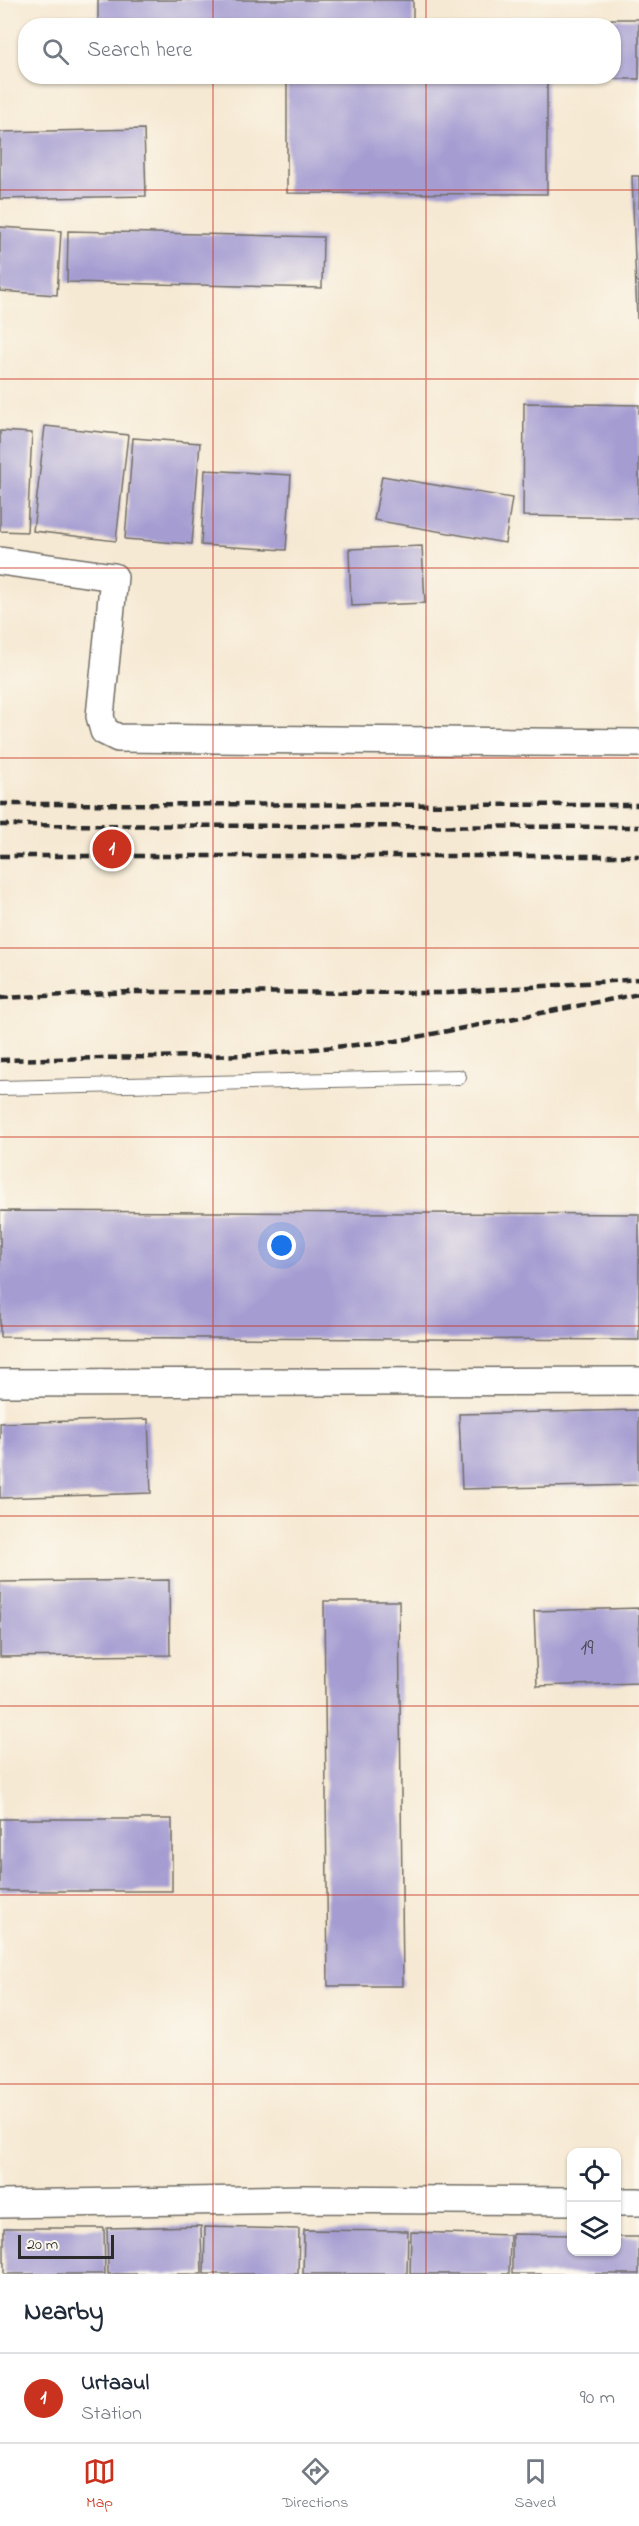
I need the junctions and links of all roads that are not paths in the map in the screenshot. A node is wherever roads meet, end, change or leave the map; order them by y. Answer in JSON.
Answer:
{"nodes":[{"id":1,"x":0,"y":561,"type":"edge"},
{"id":2,"x":639,"y":742,"type":"edge"},
{"id":3,"x":459,"y":1077,"type":"dead end"},
{"id":4,"x":0,"y":1088,"type":"edge"},
{"id":5,"x":639,"y":1381,"type":"edge"},
{"id":6,"x":0,"y":1383,"type":"edge"},
{"id":7,"x":567,"y":2201,"type":"edge"},
{"id":8,"x":621,"y":2202,"type":"edge"},
{"id":9,"x":639,"y":2202,"type":"edge"},
{"id":10,"x":0,"y":2204,"type":"edge"}],
"edges":[{"from":1,"to":2,"type":"street"},
{"from":3,"to":4,"type":"lane"},
{"from":5,"to":6,"type":"street"},
{"from":7,"to":10,"type":"street"},
{"from":8,"to":9,"type":"street"}]}
